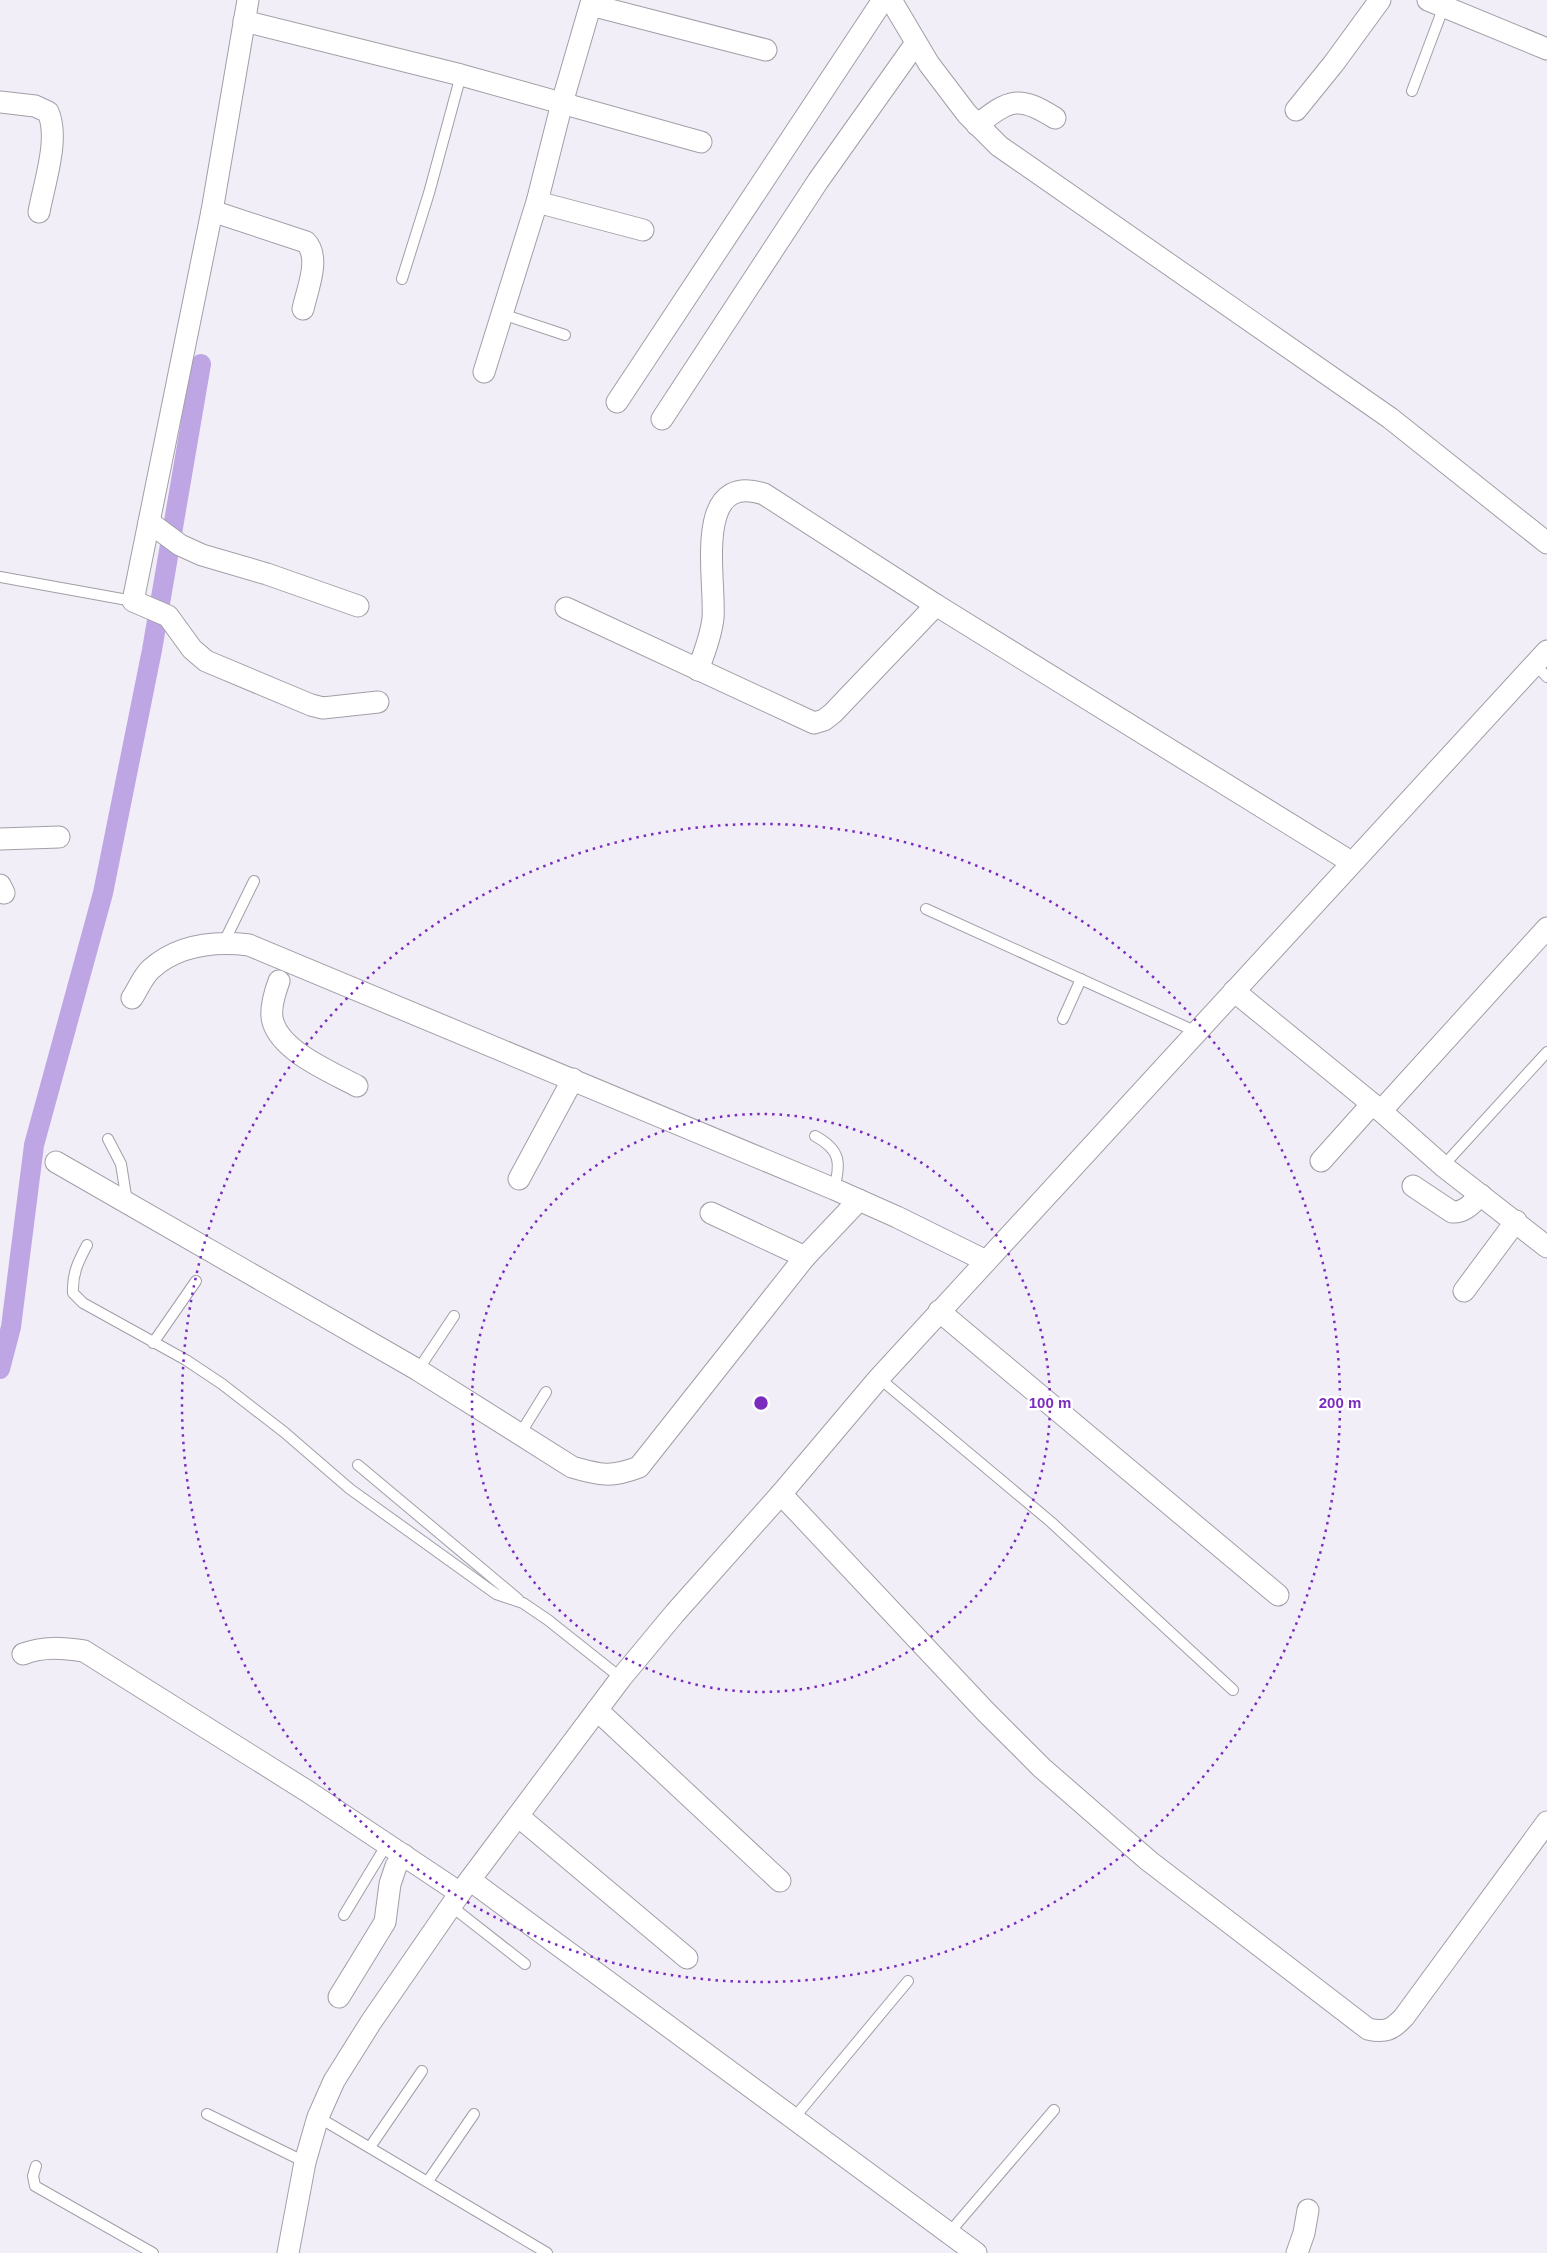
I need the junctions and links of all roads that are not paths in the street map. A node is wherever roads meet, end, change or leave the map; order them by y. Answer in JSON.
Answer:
{"nodes":[{"id":1,"x":248,"y":0,"type":"edge"},
{"id":2,"x":882,"y":0,"type":"edge"},
{"id":3,"x":891,"y":0,"type":"edge"},
{"id":4,"x":1380,"y":0,"type":"edge"},
{"id":5,"x":592,"y":3,"type":"edge"},
{"id":6,"x":1436,"y":3,"type":"edge"},
{"id":7,"x":244,"y":21,"type":"junction"},
{"id":8,"x":916,"y":42,"type":"junction"},
{"id":9,"x":1547,"y":49,"type":"edge"},
{"id":10,"x":766,"y":50,"type":"dead end"},
{"id":11,"x":461,"y":75,"type":"junction"},
{"id":12,"x":1412,"y":91,"type":"dead end"},
{"id":13,"x":0,"y":102,"type":"edge"},
{"id":14,"x":562,"y":103,"type":"junction"},
{"id":15,"x":1296,"y":110,"type":"dead end"},
{"id":16,"x":1055,"y":118,"type":"dead end"},
{"id":17,"x":978,"y":124,"type":"junction"},
{"id":18,"x":701,"y":142,"type":"dead end"},
{"id":19,"x":537,"y":202,"type":"junction"},
{"id":20,"x":212,"y":211,"type":"junction"},
{"id":21,"x":39,"y":212,"type":"dead end"},
{"id":22,"x":643,"y":230,"type":"dead end"},
{"id":23,"x":402,"y":279,"type":"dead end"},
{"id":24,"x":303,"y":309,"type":"dead end"},
{"id":25,"x":502,"y":314,"type":"junction"},
{"id":26,"x":565,"y":334,"type":"dead end"},
{"id":27,"x":484,"y":372,"type":"dead end"},
{"id":28,"x":616,"y":402,"type":"dead end"},
{"id":29,"x":662,"y":419,"type":"dead end"},
{"id":30,"x":152,"y":525,"type":"junction"},
{"id":31,"x":1547,"y":543,"type":"edge"},
{"id":32,"x":0,"y":577,"type":"edge"},
{"id":33,"x":138,"y":603,"type":"junction"},
{"id":34,"x":936,"y":605,"type":"junction"},
{"id":35,"x":358,"y":606,"type":"dead end"},
{"id":36,"x":566,"y":608,"type":"dead end"},
{"id":37,"x":1543,"y":664,"type":"edge"},
{"id":38,"x":698,"y":670,"type":"junction"},
{"id":39,"x":378,"y":702,"type":"dead end"},
{"id":40,"x":59,"y":836,"type":"dead end"},
{"id":41,"x":0,"y":839,"type":"edge"},
{"id":42,"x":1351,"y":862,"type":"junction"},
{"id":43,"x":254,"y":881,"type":"dead end"},
{"id":44,"x":926,"y":909,"type":"dead end"},
{"id":45,"x":1547,"y":928,"type":"edge"},
{"id":46,"x":224,"y":942,"type":"junction"},
{"id":47,"x":285,"y":970,"type":"junction"},
{"id":48,"x":1081,"y":979,"type":"junction"},
{"id":49,"x":1234,"y":991,"type":"junction"},
{"id":50,"x":132,"y":998,"type":"dead end"},
{"id":51,"x":1063,"y":1019,"type":"dead end"},
{"id":52,"x":1197,"y":1032,"type":"junction"},
{"id":53,"x":1547,"y":1052,"type":"edge"},
{"id":54,"x":573,"y":1079,"type":"junction"},
{"id":55,"x":357,"y":1086,"type":"dead end"},
{"id":56,"x":1376,"y":1108,"type":"junction"},
{"id":57,"x":815,"y":1136,"type":"dead end"},
{"id":58,"x":108,"y":1139,"type":"dead end"},
{"id":59,"x":1322,"y":1161,"type":"dead end"},
{"id":60,"x":56,"y":1162,"type":"dead end"},
{"id":61,"x":1443,"y":1166,"type":"junction"},
{"id":62,"x":519,"y":1180,"type":"dead end"},
{"id":63,"x":1413,"y":1186,"type":"dead end"},
{"id":64,"x":834,"y":1189,"type":"junction"},
{"id":65,"x":1481,"y":1195,"type":"junction"},
{"id":66,"x":860,"y":1200,"type":"junction"},
{"id":67,"x":127,"y":1202,"type":"junction"},
{"id":68,"x":711,"y":1213,"type":"dead end"},
{"id":69,"x":1516,"y":1221,"type":"junction"},
{"id":70,"x":87,"y":1245,"type":"dead end"},
{"id":71,"x":1547,"y":1247,"type":"edge"},
{"id":72,"x":805,"y":1257,"type":"junction"},
{"id":73,"x":986,"y":1261,"type":"junction"},
{"id":74,"x":196,"y":1281,"type":"dead end"},
{"id":75,"x":1464,"y":1290,"type":"dead end"},
{"id":76,"x":939,"y":1311,"type":"junction"},
{"id":77,"x":454,"y":1316,"type":"dead end"},
{"id":78,"x":153,"y":1343,"type":"junction"},
{"id":79,"x":418,"y":1370,"type":"junction"},
{"id":80,"x":879,"y":1378,"type":"junction"},
{"id":81,"x":546,"y":1392,"type":"dead end"},
{"id":82,"x":520,"y":1434,"type":"junction"},
{"id":83,"x":358,"y":1465,"type":"dead end"},
{"id":84,"x":781,"y":1494,"type":"junction"},
{"id":85,"x":1278,"y":1595,"type":"dead end"},
{"id":86,"x":523,"y":1603,"type":"junction"},
{"id":87,"x":23,"y":1654,"type":"dead end"},
{"id":88,"x":621,"y":1678,"type":"junction"},
{"id":89,"x":1233,"y":1690,"type":"dead end"},
{"id":90,"x":598,"y":1710,"type":"junction"},
{"id":91,"x":518,"y":1816,"type":"junction"},
{"id":92,"x":1545,"y":1830,"type":"edge"},
{"id":93,"x":396,"y":1850,"type":"junction"},
{"id":94,"x":780,"y":1881,"type":"dead end"},
{"id":95,"x":460,"y":1893,"type":"junction"},
{"id":96,"x":344,"y":1916,"type":"dead end"},
{"id":97,"x":687,"y":1958,"type":"dead end"},
{"id":98,"x":525,"y":1964,"type":"dead end"},
{"id":99,"x":908,"y":1981,"type":"dead end"},
{"id":100,"x":339,"y":1997,"type":"dead end"},
{"id":101,"x":422,"y":2071,"type":"dead end"},
{"id":102,"x":1054,"y":2110,"type":"dead end"},
{"id":103,"x":206,"y":2114,"type":"dead end"},
{"id":104,"x":474,"y":2114,"type":"dead end"},
{"id":105,"x":318,"y":2117,"type":"junction"},
{"id":106,"x":794,"y":2118,"type":"junction"},
{"id":107,"x":370,"y":2147,"type":"junction"},
{"id":108,"x":305,"y":2162,"type":"junction"},
{"id":109,"x":36,"y":2166,"type":"dead end"},
{"id":110,"x":428,"y":2181,"type":"junction"},
{"id":111,"x":1308,"y":2210,"type":"dead end"},
{"id":112,"x":949,"y":2233,"type":"junction"},
{"id":113,"x":153,"y":2253,"type":"edge"},
{"id":114,"x":288,"y":2253,"type":"edge"},
{"id":115,"x":548,"y":2253,"type":"edge"},
{"id":116,"x":976,"y":2253,"type":"edge"},
{"id":117,"x":1297,"y":2253,"type":"edge"}],
"edges":[{"from":1,"to":7,"type":"street"},
{"from":2,"to":28,"type":"street"},
{"from":3,"to":8,"type":"street"},
{"from":4,"to":15,"type":"street"},
{"from":5,"to":10,"type":"street"},
{"from":5,"to":14,"type":"street"},
{"from":6,"to":9,"type":"street"},
{"from":6,"to":12,"type":"lane"},
{"from":7,"to":11,"type":"street"},
{"from":7,"to":20,"type":"street"},
{"from":8,"to":17,"type":"street"},
{"from":8,"to":29,"type":"street"},
{"from":11,"to":14,"type":"street"},
{"from":11,"to":23,"type":"lane"},
{"from":13,"to":21,"type":"street"},
{"from":14,"to":18,"type":"street"},
{"from":14,"to":19,"type":"street"},
{"from":16,"to":17,"type":"street"},
{"from":17,"to":31,"type":"street"},
{"from":19,"to":22,"type":"street"},
{"from":19,"to":25,"type":"street"},
{"from":20,"to":24,"type":"street"},
{"from":20,"to":30,"type":"street"},
{"from":25,"to":26,"type":"lane"},
{"from":25,"to":27,"type":"street"},
{"from":30,"to":33,"type":"street"},
{"from":30,"to":35,"type":"street"},
{"from":32,"to":33,"type":"lane"},
{"from":33,"to":39,"type":"street"},
{"from":34,"to":38,"type":"street"},
{"from":34,"to":38,"type":"street"},
{"from":34,"to":42,"type":"street"},
{"from":36,"to":38,"type":"street"},
{"from":37,"to":42,"type":"street"},
{"from":40,"to":41,"type":"street"},
{"from":42,"to":49,"type":"street"},
{"from":43,"to":46,"type":"lane"},
{"from":44,"to":48,"type":"lane"},
{"from":45,"to":56,"type":"street"},
{"from":46,"to":47,"type":"street"},
{"from":46,"to":50,"type":"street"},
{"from":47,"to":54,"type":"street"},
{"from":47,"to":55,"type":"street"},
{"from":48,"to":51,"type":"lane"},
{"from":48,"to":52,"type":"lane"},
{"from":49,"to":52,"type":"street"},
{"from":49,"to":56,"type":"street"},
{"from":52,"to":73,"type":"street"},
{"from":53,"to":61,"type":"lane"},
{"from":54,"to":62,"type":"street"},
{"from":54,"to":64,"type":"street"},
{"from":56,"to":59,"type":"street"},
{"from":56,"to":61,"type":"street"},
{"from":57,"to":64,"type":"lane"},
{"from":58,"to":67,"type":"lane"},
{"from":60,"to":67,"type":"street"},
{"from":61,"to":65,"type":"street"},
{"from":63,"to":65,"type":"street"},
{"from":64,"to":66,"type":"street"},
{"from":65,"to":69,"type":"street"},
{"from":66,"to":72,"type":"street"},
{"from":66,"to":73,"type":"street"},
{"from":67,"to":79,"type":"street"},
{"from":68,"to":72,"type":"street"},
{"from":69,"to":71,"type":"street"},
{"from":69,"to":75,"type":"street"},
{"from":70,"to":78,"type":"lane"},
{"from":72,"to":82,"type":"street"},
{"from":73,"to":76,"type":"street"},
{"from":74,"to":78,"type":"lane"},
{"from":76,"to":80,"type":"street"},
{"from":76,"to":85,"type":"street"},
{"from":77,"to":79,"type":"lane"},
{"from":78,"to":86,"type":"lane"},
{"from":79,"to":82,"type":"street"},
{"from":80,"to":84,"type":"street"},
{"from":80,"to":89,"type":"lane"},
{"from":81,"to":82,"type":"lane"},
{"from":83,"to":86,"type":"lane"},
{"from":84,"to":88,"type":"street"},
{"from":84,"to":92,"type":"street"},
{"from":86,"to":88,"type":"lane"},
{"from":87,"to":93,"type":"street"},
{"from":88,"to":90,"type":"street"},
{"from":90,"to":91,"type":"street"},
{"from":90,"to":94,"type":"street"},
{"from":91,"to":95,"type":"street"},
{"from":91,"to":97,"type":"street"},
{"from":93,"to":95,"type":"street"},
{"from":93,"to":96,"type":"lane"},
{"from":93,"to":100,"type":"street"},
{"from":95,"to":98,"type":"lane"},
{"from":95,"to":105,"type":"street"},
{"from":95,"to":106,"type":"street"},
{"from":99,"to":106,"type":"lane"},
{"from":101,"to":107,"type":"lane"},
{"from":102,"to":112,"type":"lane"},
{"from":103,"to":108,"type":"lane"},
{"from":104,"to":110,"type":"lane"},
{"from":105,"to":107,"type":"lane"},
{"from":105,"to":108,"type":"street"},
{"from":106,"to":112,"type":"street"},
{"from":107,"to":110,"type":"lane"},
{"from":108,"to":114,"type":"street"},
{"from":109,"to":113,"type":"lane"},
{"from":110,"to":115,"type":"lane"},
{"from":111,"to":117,"type":"street"},
{"from":112,"to":116,"type":"street"}]}
